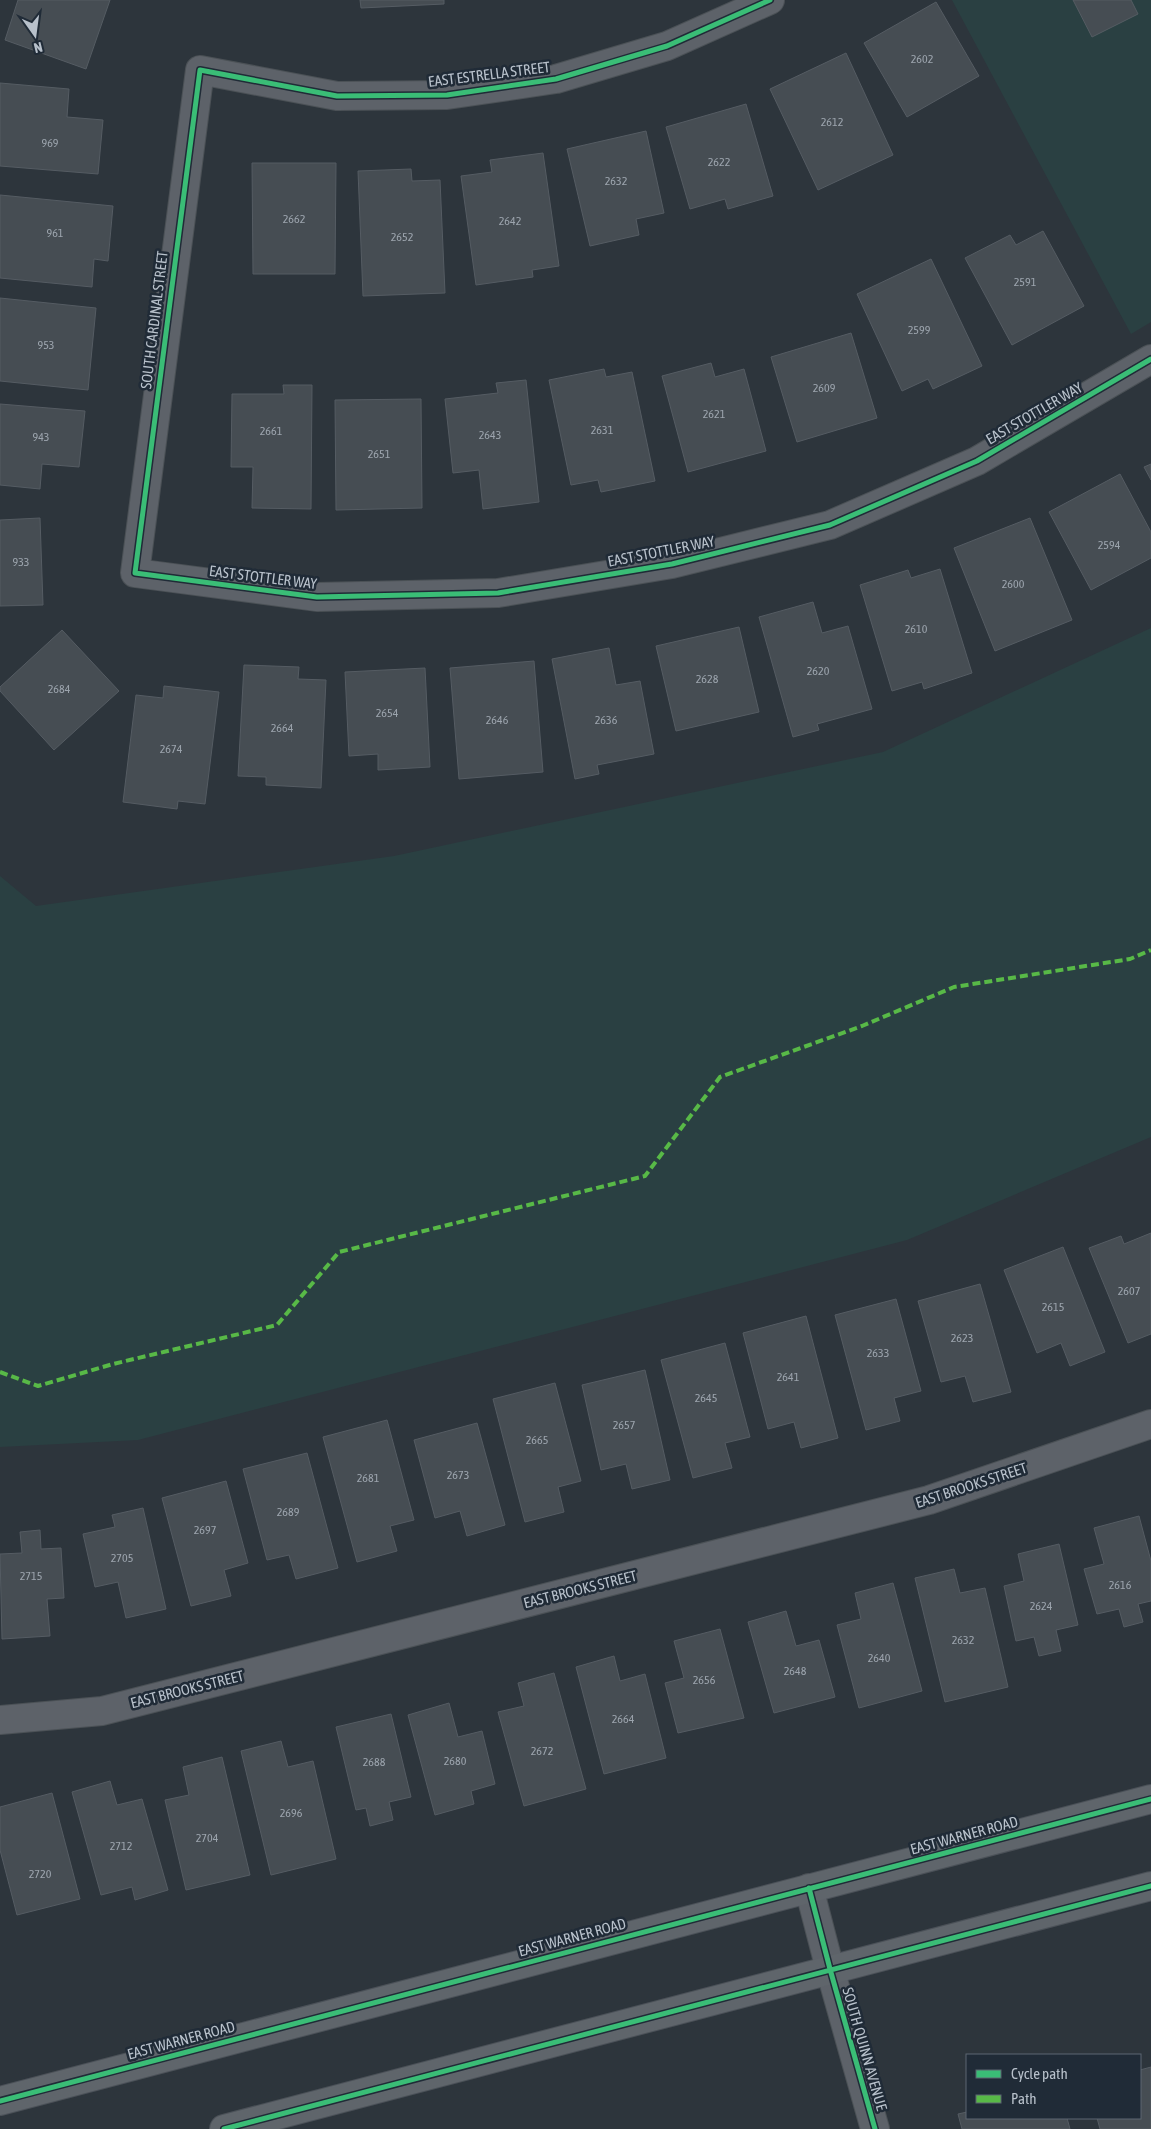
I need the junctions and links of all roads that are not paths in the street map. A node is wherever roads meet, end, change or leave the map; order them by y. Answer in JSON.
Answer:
{"nodes":[{"id":1,"x":770,"y":0,"type":"edge"},
{"id":2,"x":200,"y":70,"type":"joint"},
{"id":3,"x":1151,"y":359,"type":"edge"},
{"id":4,"x":135,"y":573,"type":"joint"},
{"id":5,"x":1151,"y":1424,"type":"edge"},
{"id":6,"x":0,"y":1720,"type":"edge"},
{"id":7,"x":1151,"y":1799,"type":"edge"},
{"id":8,"x":1151,"y":1886,"type":"edge"},
{"id":9,"x":809,"y":1888,"type":"junction"},
{"id":10,"x":830,"y":1969,"type":"junction"},
{"id":11,"x":0,"y":2101,"type":"edge"},
{"id":12,"x":224,"y":2129,"type":"edge"},
{"id":13,"x":875,"y":2129,"type":"edge"}],
"edges":[{"from":1,"to":2,"type":"street","name":"EAST ESTRELLA STREET"},
{"from":2,"to":4,"type":"street","name":"SOUTH CARDINAL STREET"},
{"from":3,"to":4,"type":"street","name":"EAST STOTTLER WAY"},
{"from":5,"to":6,"type":"street","name":"EAST BROOKS STREET"},
{"from":7,"to":9,"type":"main road","name":"EAST WARNER ROAD"},
{"from":8,"to":10,"type":"main road"},
{"from":9,"to":10,"type":"street","name":"SOUTH QUINN AVENUE"},
{"from":9,"to":11,"type":"main road","name":"EAST WARNER ROAD"},
{"from":10,"to":12,"type":"main road"},
{"from":10,"to":13,"type":"street","name":"SOUTH QUINN AVENUE"}]}
